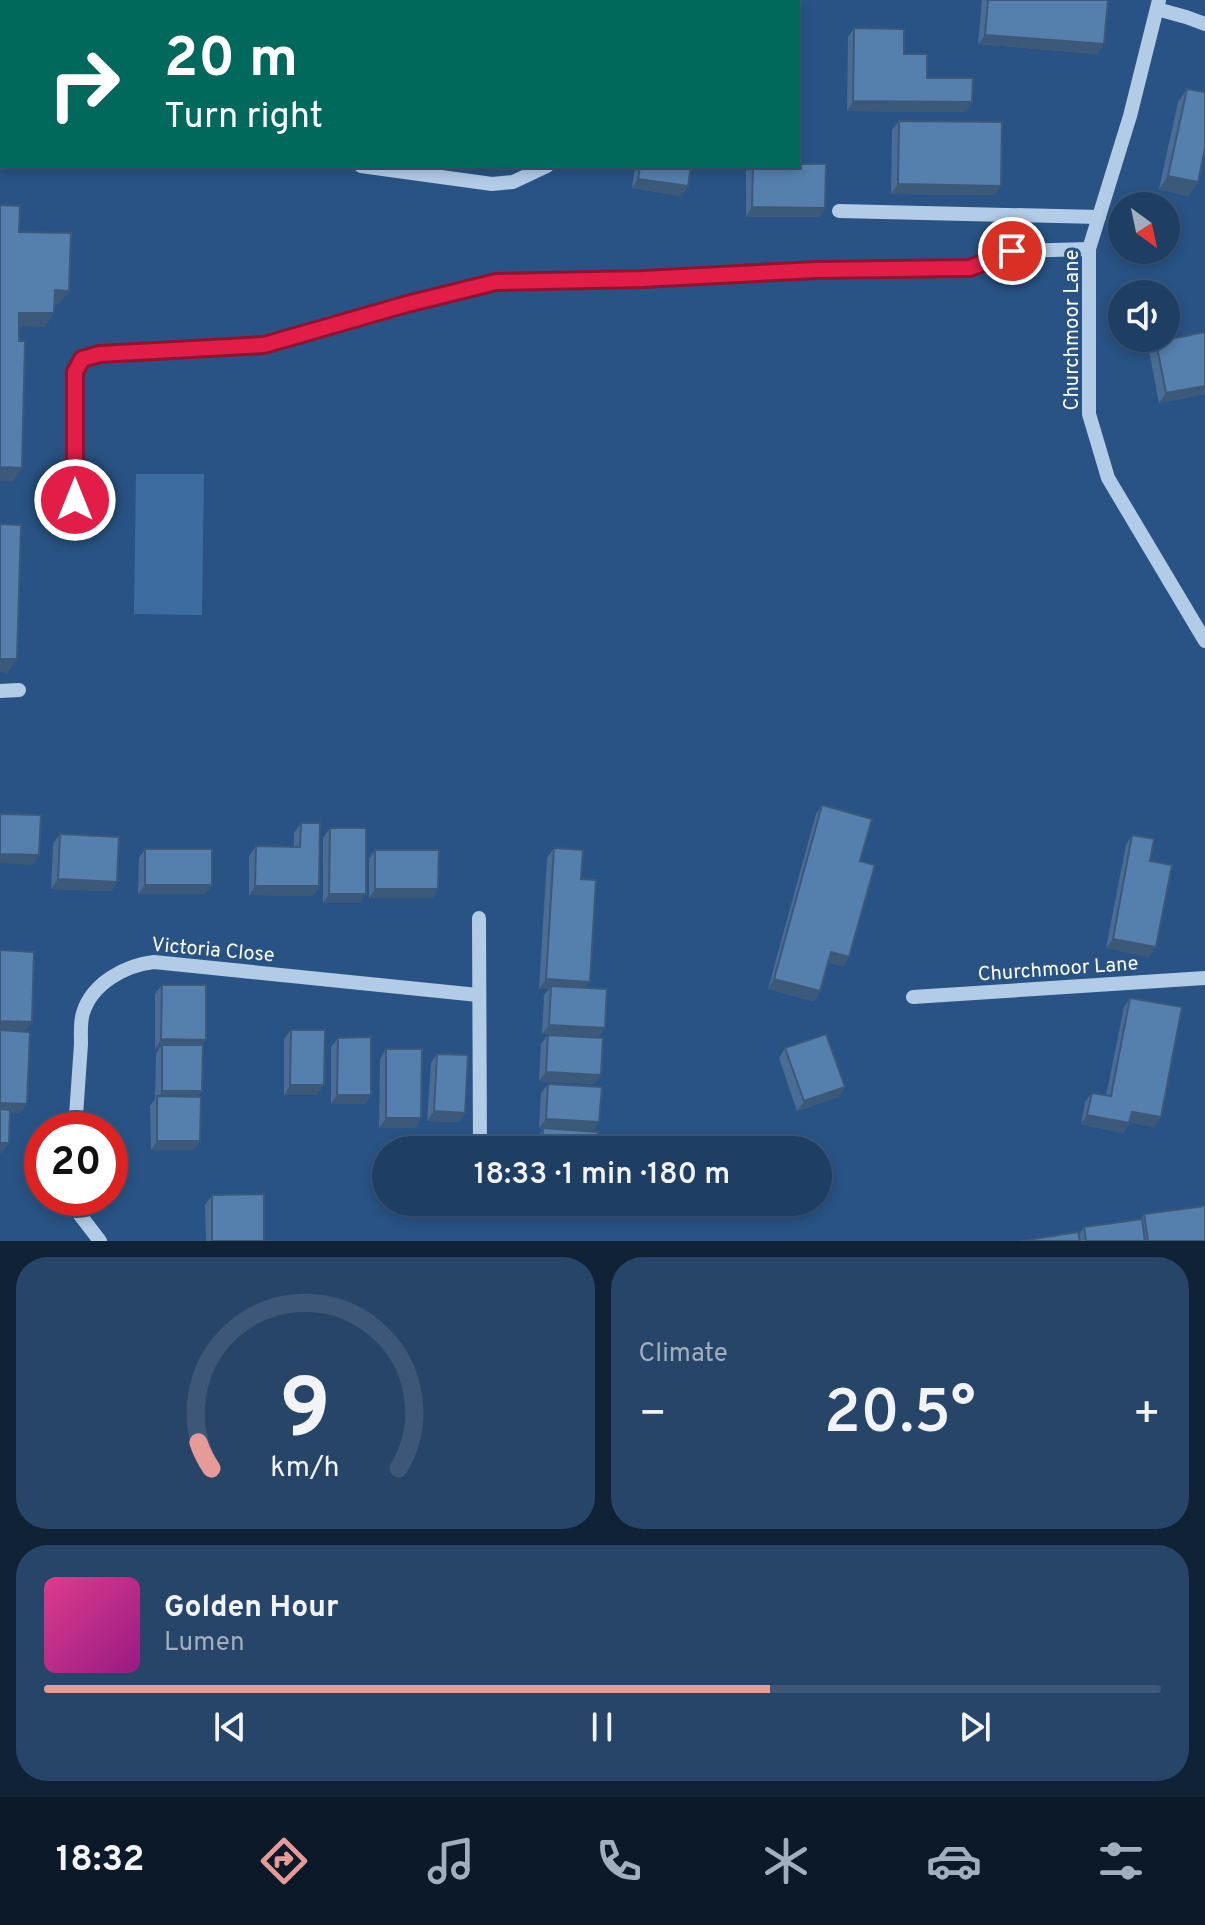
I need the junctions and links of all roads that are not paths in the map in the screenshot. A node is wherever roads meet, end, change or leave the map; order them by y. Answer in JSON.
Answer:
{"nodes":[{"id":1,"x":1158,"y":5,"type":"edge"},
{"id":2,"x":1205,"y":24,"type":"edge"},
{"id":3,"x":376,"y":168,"type":"edge"},
{"id":4,"x":543,"y":168,"type":"edge"},
{"id":5,"x":839,"y":211,"type":"dead end"},
{"id":6,"x":1099,"y":217,"type":"junction"},
{"id":7,"x":1089,"y":249,"type":"junction"},
{"id":8,"x":75,"y":500,"type":"dead end"},
{"id":9,"x":1205,"y":641,"type":"edge"},
{"id":10,"x":19,"y":690,"type":"dead end"},
{"id":11,"x":0,"y":691,"type":"edge"},
{"id":12,"x":479,"y":918,"type":"dead end"},
{"id":13,"x":1205,"y":978,"type":"edge"},
{"id":14,"x":478,"y":995,"type":"junction"},
{"id":15,"x":913,"y":997,"type":"dead end"},
{"id":16,"x":76,"y":1112,"type":"edge"},
{"id":17,"x":480,"y":1136,"type":"edge"},
{"id":18,"x":81,"y":1216,"type":"edge"},
{"id":19,"x":100,"y":1241,"type":"edge"}],
"edges":[{"from":1,"to":2,"type":"street"},
{"from":1,"to":6,"type":"street","name":"Churchmoor Lane"},
{"from":3,"to":4,"type":"street"},
{"from":5,"to":6,"type":"street"},
{"from":6,"to":7,"type":"street","name":"Churchmoor Lane"},
{"from":7,"to":8,"type":"street"},
{"from":7,"to":9,"type":"street","name":"Churchmoor Lane"},
{"from":10,"to":11,"type":"street"},
{"from":12,"to":14,"type":"street"},
{"from":13,"to":15,"type":"street","name":"Churchmoor Lane"},
{"from":14,"to":16,"type":"street","name":"Victoria Close"},
{"from":14,"to":17,"type":"street"},
{"from":18,"to":19,"type":"street"}]}
